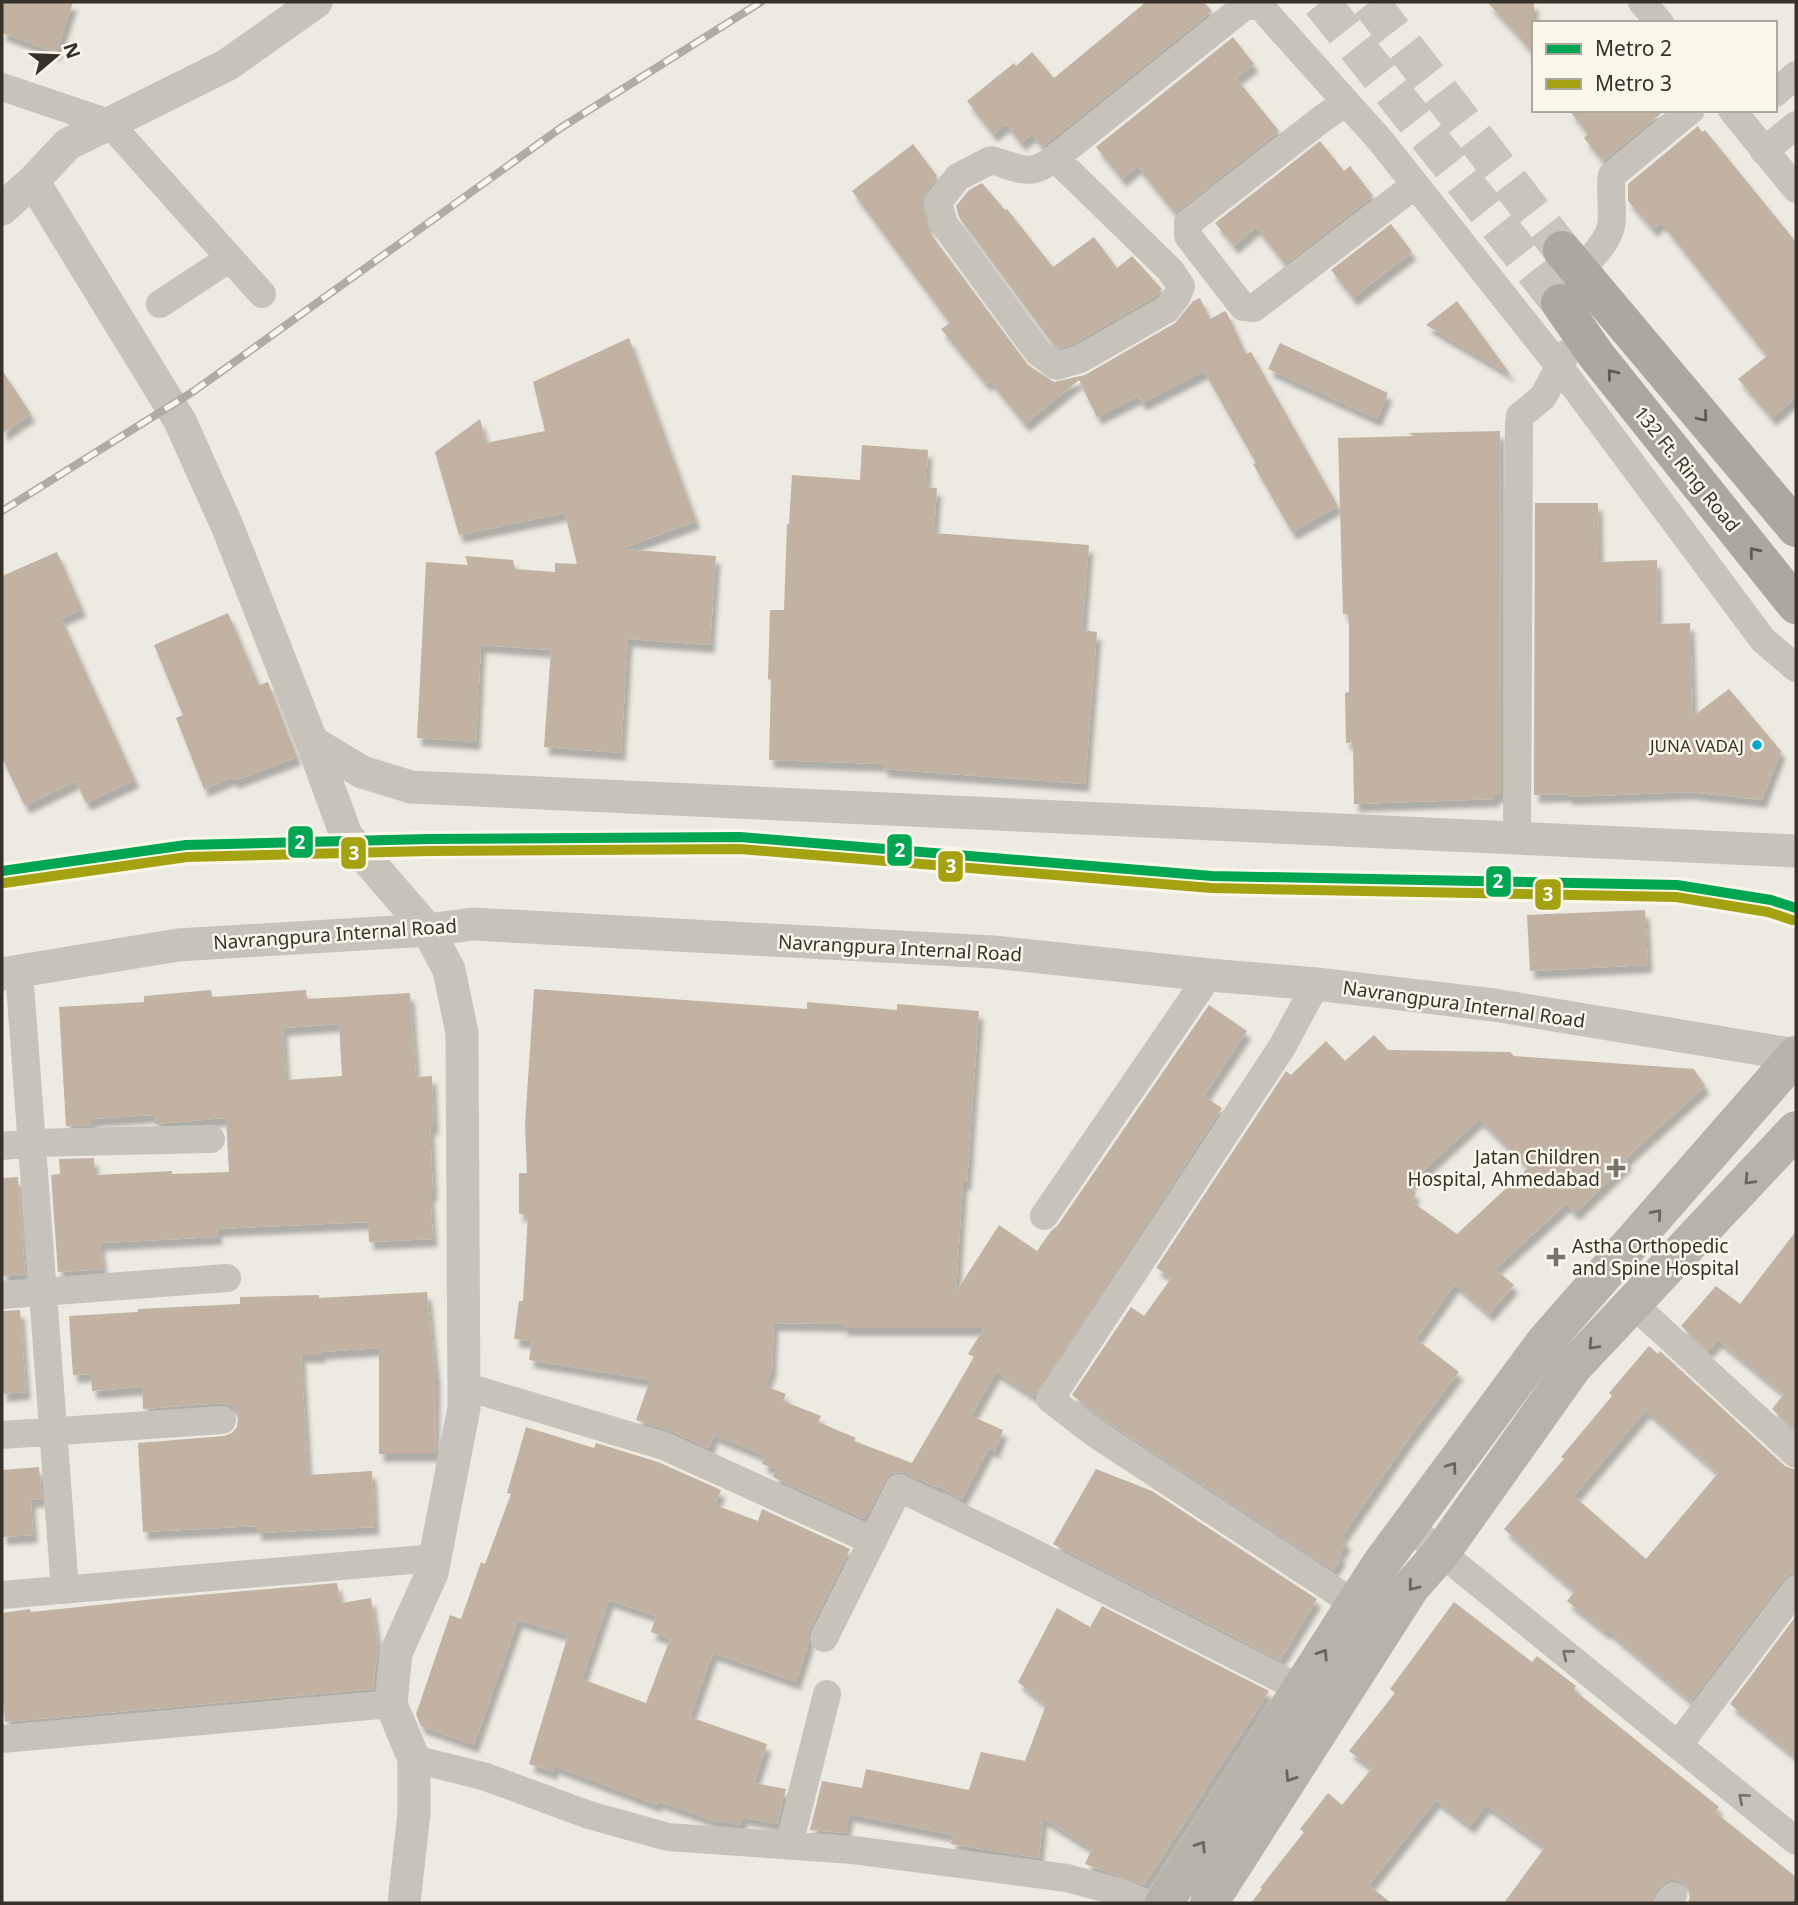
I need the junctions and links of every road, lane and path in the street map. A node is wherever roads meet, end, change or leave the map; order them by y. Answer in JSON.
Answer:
{"nodes":[{"id":1,"x":316,"y":2,"type":"edge"},
{"id":2,"x":1642,"y":2,"type":"edge"},
{"id":3,"x":1658,"y":21,"type":"edge"},
{"id":4,"x":1796,"y":75,"type":"edge"},
{"id":5,"x":2,"y":87,"type":"edge"},
{"id":6,"x":1777,"y":91,"type":"edge"},
{"id":7,"x":1346,"y":102,"type":"junction"},
{"id":8,"x":1689,"y":112,"type":"edge"},
{"id":9,"x":1742,"y":114,"type":"edge"},
{"id":10,"x":109,"y":123,"type":"junction"},
{"id":11,"x":1796,"y":125,"type":"edge"},
{"id":12,"x":1764,"y":151,"type":"junction"},
{"id":13,"x":1055,"y":158,"type":"junction"},
{"id":14,"x":33,"y":181,"type":"junction"},
{"id":15,"x":1415,"y":185,"type":"junction"},
{"id":16,"x":1796,"y":189,"type":"edge"},
{"id":17,"x":2,"y":209,"type":"edge"},
{"id":18,"x":230,"y":258,"type":"junction"},
{"id":19,"x":1570,"y":289,"type":"junction"},
{"id":20,"x":262,"y":294,"type":"dead end"},
{"id":21,"x":160,"y":304,"type":"dead end"},
{"id":22,"x":1559,"y":366,"type":"junction"},
{"id":23,"x":1796,"y":528,"type":"edge"},
{"id":24,"x":1796,"y":605,"type":"edge"},
{"id":25,"x":1796,"y":668,"type":"edge"},
{"id":26,"x":313,"y":743,"type":"junction"},
{"id":27,"x":1517,"y":838,"type":"junction"},
{"id":28,"x":1796,"y":851,"type":"edge"},
{"id":29,"x":428,"y":930,"type":"junction"},
{"id":30,"x":10,"y":973,"type":"edge"},
{"id":31,"x":1209,"y":975,"type":"junction"},
{"id":32,"x":1316,"y":984,"type":"junction"},
{"id":33,"x":1796,"y":1055,"type":"edge"},
{"id":34,"x":1796,"y":1130,"type":"edge"},
{"id":35,"x":211,"y":1139,"type":"dead end"},
{"id":36,"x":32,"y":1143,"type":"junction"},
{"id":37,"x":2,"y":1146,"type":"edge"},
{"id":38,"x":1044,"y":1216,"type":"dead end"},
{"id":39,"x":227,"y":1278,"type":"dead end"},
{"id":40,"x":43,"y":1293,"type":"junction"},
{"id":41,"x":2,"y":1295,"type":"edge"},
{"id":42,"x":1633,"y":1304,"type":"junction"},
{"id":43,"x":464,"y":1386,"type":"junction"},
{"id":44,"x":222,"y":1420,"type":"dead end"},
{"id":45,"x":54,"y":1430,"type":"junction"},
{"id":46,"x":2,"y":1435,"type":"edge"},
{"id":47,"x":1796,"y":1454,"type":"edge"},
{"id":48,"x":1408,"y":1526,"type":"junction"},
{"id":49,"x":873,"y":1541,"type":"junction"},
{"id":50,"x":1441,"y":1553,"type":"junction"},
{"id":51,"x":435,"y":1558,"type":"junction"},
{"id":52,"x":1796,"y":1589,"type":"edge"},
{"id":53,"x":65,"y":1590,"type":"junction"},
{"id":54,"x":2,"y":1595,"type":"edge"},
{"id":55,"x":1355,"y":1604,"type":"junction"},
{"id":56,"x":824,"y":1638,"type":"dead end"},
{"id":57,"x":1301,"y":1689,"type":"junction"},
{"id":58,"x":827,"y":1694,"type":"dead end"},
{"id":59,"x":391,"y":1704,"type":"junction"},
{"id":60,"x":2,"y":1739,"type":"edge"},
{"id":61,"x":1679,"y":1744,"type":"junction"},
{"id":62,"x":414,"y":1759,"type":"junction"},
{"id":63,"x":1796,"y":1841,"type":"edge"},
{"id":64,"x":789,"y":1845,"type":"junction"},
{"id":65,"x":404,"y":1903,"type":"edge"},
{"id":66,"x":1145,"y":1903,"type":"edge"},
{"id":67,"x":1164,"y":1903,"type":"edge"},
{"id":68,"x":1209,"y":1903,"type":"edge"}],
"edges":[{"from":1,"to":10,"type":"street"},
{"from":2,"to":3,"type":"street"},
{"from":4,"to":6,"type":"street"},
{"from":5,"to":10,"type":"street"},
{"from":7,"to":13,"type":"street"},
{"from":7,"to":15,"type":"street"},
{"from":7,"to":15,"type":"street"},
{"from":8,"to":19,"type":"street"},
{"from":9,"to":12,"type":"street"},
{"from":10,"to":14,"type":"street"},
{"from":10,"to":18,"type":"street"},
{"from":11,"to":12,"type":"street"},
{"from":12,"to":16,"type":"street"},
{"from":13,"to":13,"type":"street"},
{"from":14,"to":17,"type":"street"},
{"from":14,"to":26,"type":"street"},
{"from":15,"to":22,"type":"street"},
{"from":18,"to":20,"type":"street"},
{"from":18,"to":21,"type":"street"},
{"from":19,"to":22,"type":"street"},
{"from":19,"to":23,"type":"main road","one_way":true},
{"from":24,"to":19,"type":"main road","name":"132 Ft. Ring Road","one_way":true},
{"from":22,"to":25,"type":"street"},
{"from":22,"to":27,"type":"street"},
{"from":26,"to":27,"type":"street"},
{"from":26,"to":29,"type":"street"},
{"from":27,"to":28,"type":"street"},
{"from":29,"to":30,"type":"street","name":"Navrangpura Internal Road"},
{"from":29,"to":31,"type":"street","name":"Navrangpura Internal Road"},
{"from":29,"to":43,"type":"street"},
{"from":30,"to":36,"type":"street"},
{"from":31,"to":32,"type":"street","name":"Navrangpura Internal Road"},
{"from":31,"to":38,"type":"street"},
{"from":32,"to":33,"type":"street","name":"Navrangpura Internal Road"},
{"from":32,"to":55,"type":"street"},
{"from":48,"to":33,"type":"main road","one_way":true},
{"from":34,"to":42,"type":"main road","one_way":true},
{"from":35,"to":36,"type":"street"},
{"from":36,"to":37,"type":"street"},
{"from":36,"to":40,"type":"street"},
{"from":39,"to":40,"type":"street"},
{"from":40,"to":41,"type":"street"},
{"from":40,"to":45,"type":"street"},
{"from":42,"to":47,"type":"street"},
{"from":42,"to":50,"type":"main road","one_way":true},
{"from":43,"to":49,"type":"street"},
{"from":43,"to":51,"type":"street"},
{"from":44,"to":45,"type":"street"},
{"from":45,"to":46,"type":"street"},
{"from":45,"to":53,"type":"street"},
{"from":48,"to":50,"type":"street"},
{"from":48,"to":55,"type":"main road"},
{"from":49,"to":56,"type":"street"},
{"from":49,"to":57,"type":"street"},
{"from":61,"to":50,"type":"street","one_way":true},
{"from":50,"to":68,"type":"main road","one_way":true},
{"from":51,"to":53,"type":"street"},
{"from":51,"to":59,"type":"street"},
{"from":52,"to":61,"type":"street"},
{"from":53,"to":54,"type":"street"},
{"from":57,"to":55,"type":"main road","one_way":true},
{"from":67,"to":57,"type":"main road","one_way":true},
{"from":58,"to":64,"type":"street"},
{"from":59,"to":60,"type":"street"},
{"from":59,"to":62,"type":"street"},
{"from":63,"to":61,"type":"street","one_way":true},
{"from":62,"to":64,"type":"street"},
{"from":62,"to":65,"type":"street"},
{"from":64,"to":66,"type":"street"}]}
